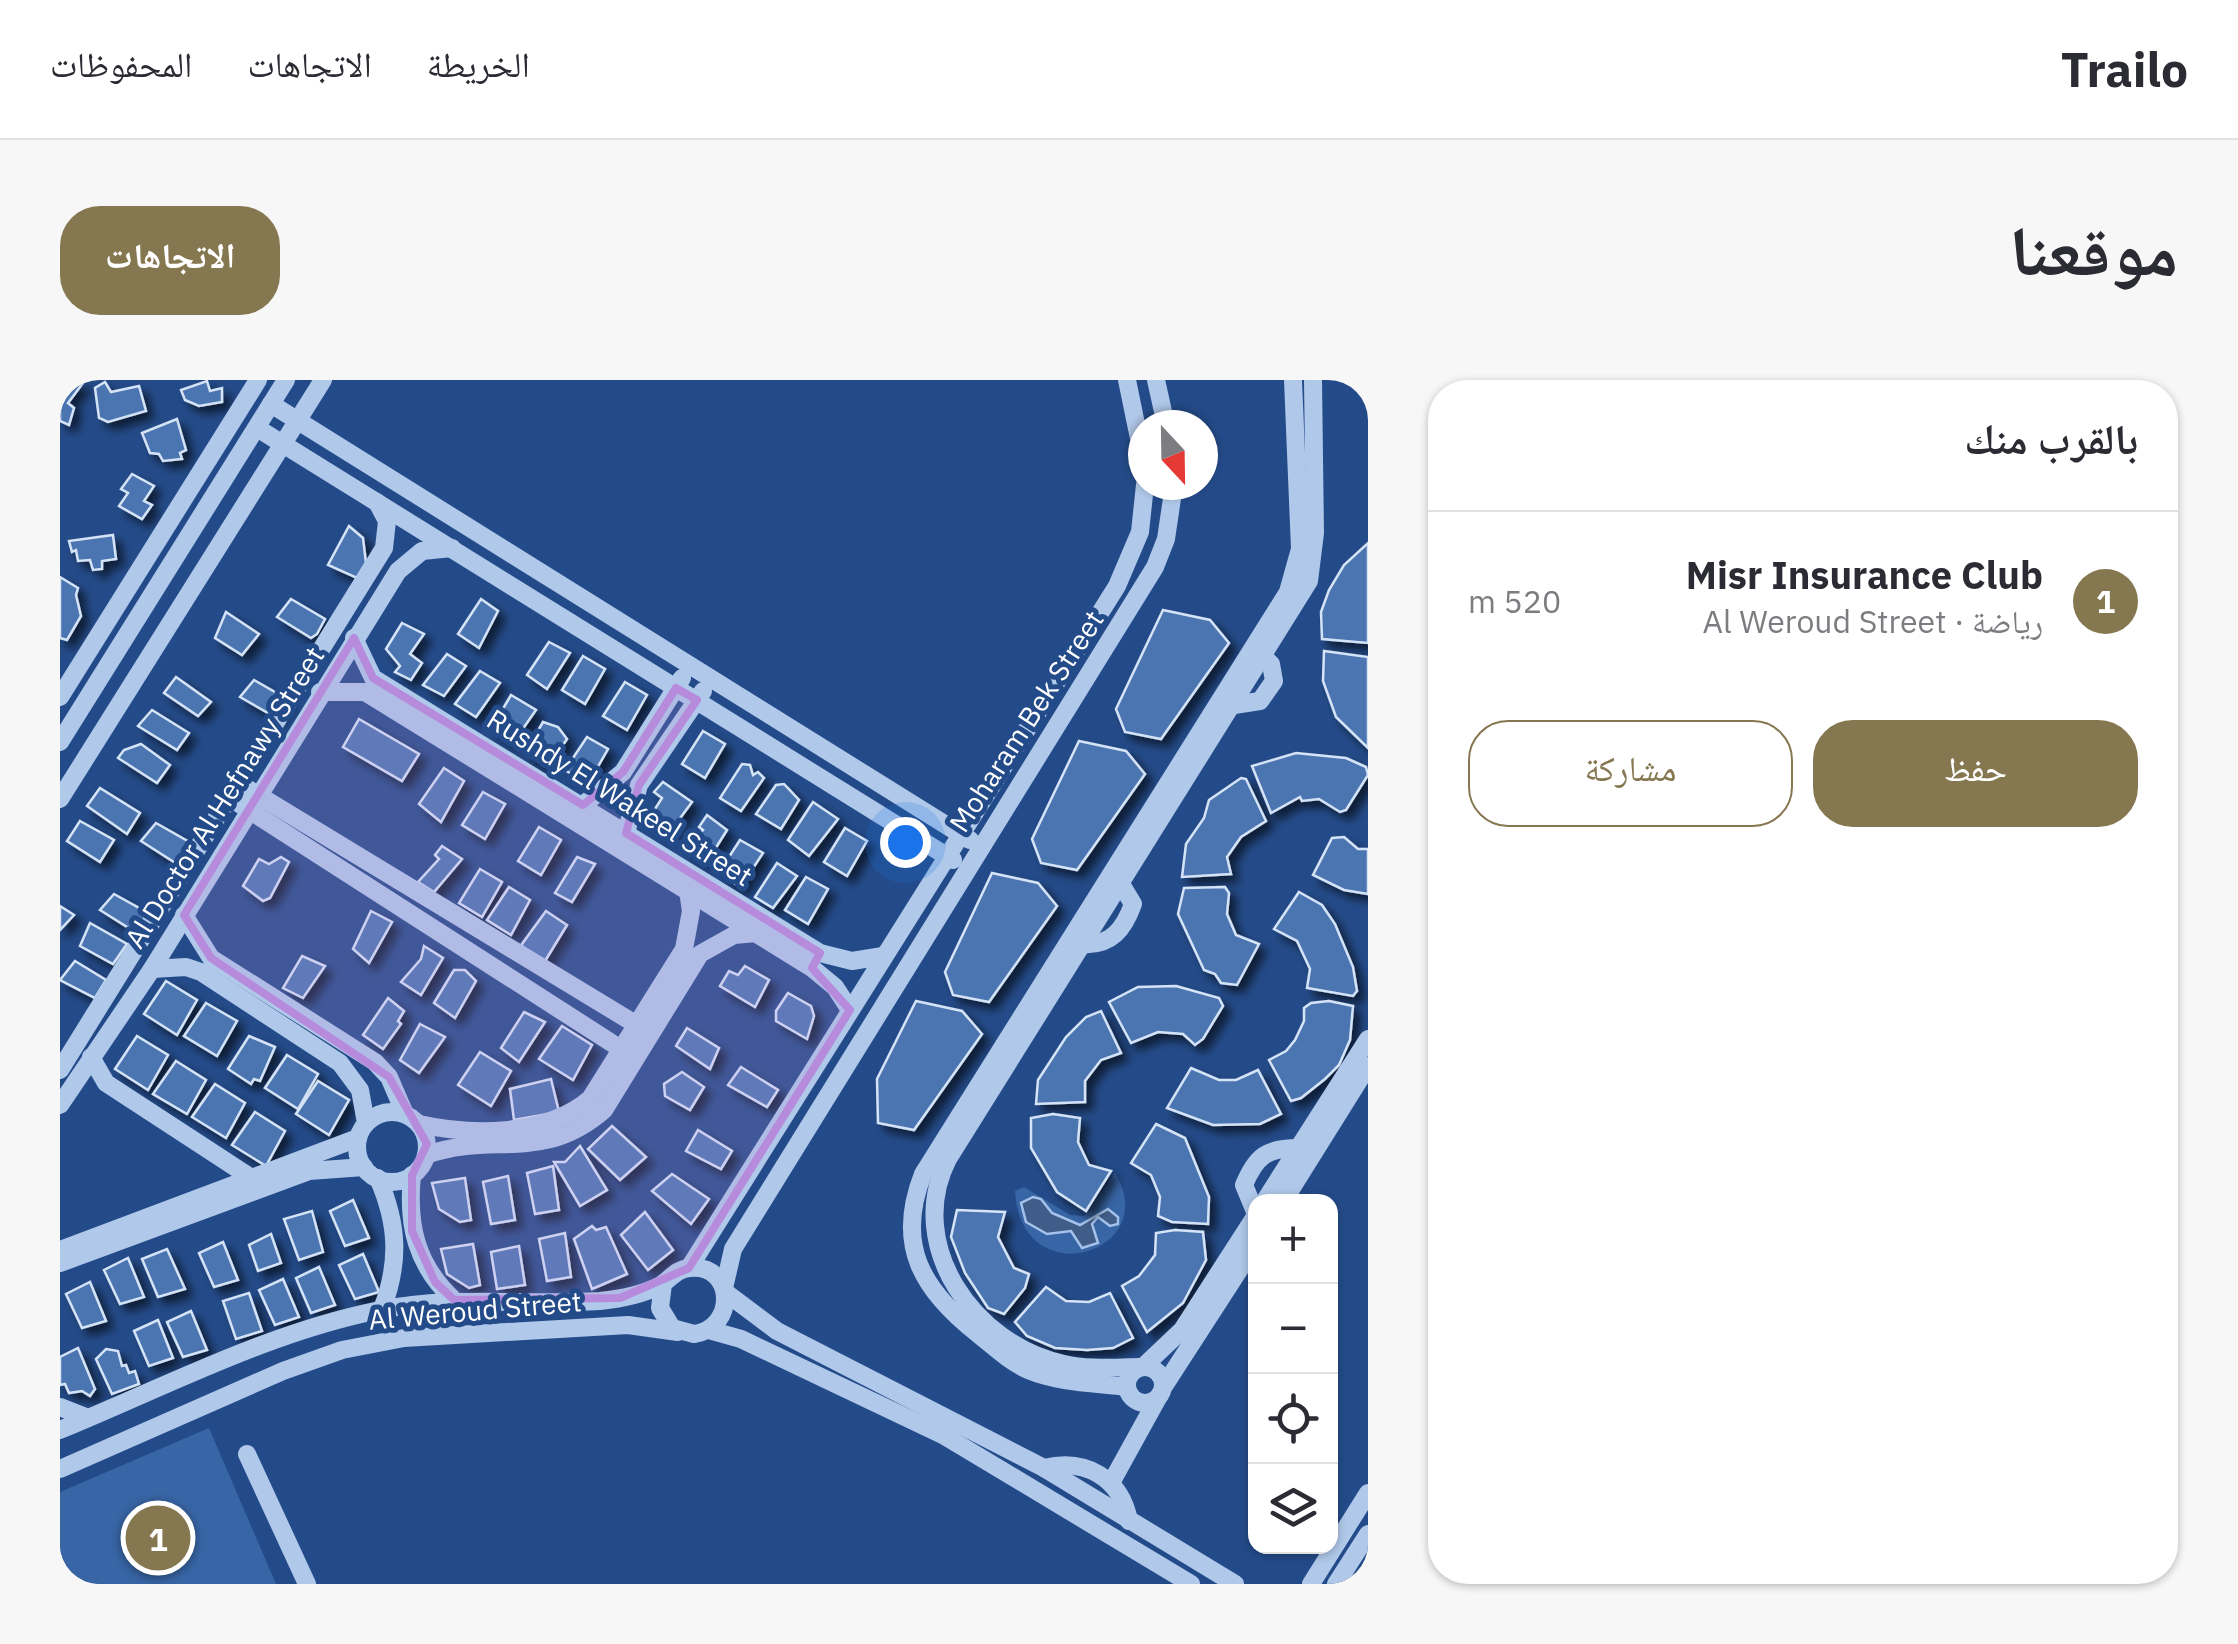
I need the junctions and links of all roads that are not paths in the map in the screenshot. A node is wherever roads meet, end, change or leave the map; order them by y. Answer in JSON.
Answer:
{"nodes":[{"id":1,"x":258,"y":380,"type":"edge"},
{"id":2,"x":286,"y":380,"type":"edge"},
{"id":3,"x":323,"y":380,"type":"edge"},
{"id":4,"x":1127,"y":380,"type":"edge"},
{"id":5,"x":1156,"y":380,"type":"edge"},
{"id":6,"x":1293,"y":380,"type":"edge"},
{"id":7,"x":1312,"y":380,"type":"edge"},
{"id":8,"x":271,"y":404,"type":"junction"},
{"id":9,"x":1133,"y":410,"type":"edge"},
{"id":10,"x":1163,"y":410,"type":"edge"},
{"id":11,"x":298,"y":420,"type":"junction"},
{"id":12,"x":256,"y":428,"type":"junction"},
{"id":13,"x":284,"y":443,"type":"junction"},
{"id":14,"x":374,"y":498,"type":"junction"},
{"id":15,"x":1143,"y":500,"type":"edge"},
{"id":16,"x":1172,"y":500,"type":"edge"},
{"id":17,"x":454,"y":548,"type":"junction"},
{"id":18,"x":377,"y":559,"type":"junction"},
{"id":19,"x":398,"y":571,"type":"junction"},
{"id":20,"x":354,"y":638,"type":"junction"},
{"id":21,"x":691,"y":665,"type":"junction"},
{"id":22,"x":712,"y":678,"type":"junction"},
{"id":23,"x":676,"y":688,"type":"junction"},
{"id":24,"x":320,"y":692,"type":"junction"},
{"id":25,"x":60,"y":696,"type":"edge"},
{"id":26,"x":697,"y":700,"type":"junction"},
{"id":27,"x":60,"y":742,"type":"edge"},
{"id":28,"x":233,"y":790,"type":"junction"},
{"id":29,"x":60,"y":799,"type":"edge"},
{"id":30,"x":252,"y":802,"type":"junction"},
{"id":31,"x":583,"y":805,"type":"junction"},
{"id":32,"x":626,"y":833,"type":"junction"},
{"id":33,"x":960,"y":833,"type":"junction"},
{"id":34,"x":979,"y":846,"type":"junction"},
{"id":35,"x":946,"y":856,"type":"junction"},
{"id":36,"x":966,"y":867,"type":"junction"},
{"id":37,"x":688,"y":891,"type":"junction"},
{"id":38,"x":184,"y":916,"type":"junction"},
{"id":39,"x":756,"y":932,"type":"junction"},
{"id":40,"x":139,"y":940,"type":"junction"},
{"id":41,"x":884,"y":956,"type":"junction"},
{"id":42,"x":816,"y":960,"type":"junction"},
{"id":43,"x":156,"y":961,"type":"junction"},
{"id":44,"x":850,"y":1010,"type":"junction"},
{"id":45,"x":637,"y":1025,"type":"junction"},
{"id":46,"x":1368,"y":1038,"type":"edge"},
{"id":47,"x":621,"y":1049,"type":"junction"},
{"id":48,"x":75,"y":1051,"type":"edge"},
{"id":49,"x":1368,"y":1066,"type":"edge"},
{"id":50,"x":60,"y":1070,"type":"edge"},
{"id":51,"x":619,"y":1071,"type":"junction"},
{"id":52,"x":60,"y":1105,"type":"edge"},
{"id":53,"x":412,"y":1119,"type":"junction"},
{"id":54,"x":362,"y":1130,"type":"junction"},
{"id":55,"x":1298,"y":1148,"type":"junction"},
{"id":56,"x":426,"y":1155,"type":"junction"},
{"id":57,"x":371,"y":1173,"type":"junction"},
{"id":58,"x":412,"y":1175,"type":"junction"},
{"id":59,"x":250,"y":1177,"type":"junction"},
{"id":60,"x":1248,"y":1194,"type":"edge"},
{"id":61,"x":1269,"y":1194,"type":"edge"},
{"id":62,"x":1287,"y":1194,"type":"edge"},
{"id":63,"x":1248,"y":1227,"type":"edge"},
{"id":64,"x":932,"y":1230,"type":"junction"},
{"id":65,"x":910,"y":1235,"type":"junction"},
{"id":66,"x":60,"y":1250,"type":"edge"},
{"id":67,"x":936,"y":1252,"type":"junction"},
{"id":68,"x":1248,"y":1257,"type":"edge"},
{"id":69,"x":917,"y":1258,"type":"junction"},
{"id":70,"x":60,"y":1263,"type":"edge"},
{"id":71,"x":688,"y":1268,"type":"junction"},
{"id":72,"x":663,"y":1284,"type":"junction"},
{"id":73,"x":724,"y":1290,"type":"junction"},
{"id":74,"x":454,"y":1300,"type":"junction"},
{"id":75,"x":382,"y":1309,"type":"junction"},
{"id":76,"x":709,"y":1330,"type":"junction"},
{"id":77,"x":679,"y":1332,"type":"junction"},
{"id":78,"x":214,"y":1367,"type":"junction"},
{"id":79,"x":1143,"y":1367,"type":"junction"},
{"id":80,"x":1162,"y":1391,"type":"junction"},
{"id":81,"x":1130,"y":1393,"type":"junction"},
{"id":82,"x":225,"y":1397,"type":"junction"},
{"id":83,"x":60,"y":1407,"type":"edge"},
{"id":84,"x":88,"y":1418,"type":"junction"},
{"id":85,"x":60,"y":1430,"type":"edge"},
{"id":86,"x":248,"y":1454,"type":"dead end"},
{"id":87,"x":1044,"y":1468,"type":"junction"},
{"id":88,"x":60,"y":1469,"type":"edge"},
{"id":89,"x":1106,"y":1479,"type":"junction"},
{"id":90,"x":1368,"y":1493,"type":"edge"},
{"id":91,"x":1129,"y":1522,"type":"junction"},
{"id":92,"x":1368,"y":1534,"type":"edge"},
{"id":93,"x":306,"y":1584,"type":"edge"},
{"id":94,"x":1191,"y":1584,"type":"edge"},
{"id":95,"x":1235,"y":1584,"type":"edge"},
{"id":96,"x":1311,"y":1584,"type":"edge"},
{"id":97,"x":1336,"y":1584,"type":"edge"}],
"edges":[{"from":1,"to":25,"type":"street"},
{"from":2,"to":8,"type":"street"},
{"from":3,"to":11,"type":"street"},
{"from":4,"to":9,"type":"street"},
{"from":5,"to":10,"type":"street"},
{"from":6,"to":65,"type":"street"},
{"from":7,"to":64,"type":"street"},
{"from":8,"to":11,"type":"street"},
{"from":8,"to":12,"type":"street"},
{"from":11,"to":13,"type":"street"},
{"from":11,"to":21,"type":"street"},
{"from":12,"to":13,"type":"street"},
{"from":12,"to":27,"type":"street"},
{"from":13,"to":14,"type":"street"},
{"from":13,"to":29,"type":"street"},
{"from":14,"to":17,"type":"street"},
{"from":14,"to":18,"type":"street","name":"Al Doctor Al Hefnawy Street"},
{"from":15,"to":33,"type":"street","name":"Moharam Bek Street"},
{"from":16,"to":34,"type":"street","name":"Moharam Bek Street"},
{"from":17,"to":19,"type":"street","name":"Al Doctor Al Hefnawy Street"},
{"from":17,"to":23,"type":"street"},
{"from":18,"to":19,"type":"street"},
{"from":18,"to":28,"type":"street","name":"Al Doctor Al Hefnawy Street"},
{"from":19,"to":20,"type":"street","name":"Al Doctor Al Hefnawy Street"},
{"from":20,"to":24,"type":"street","name":"Al Doctor Al Hefnawy Street"},
{"from":20,"to":31,"type":"street","name":"Rushdy El Wakeel Street"},
{"from":21,"to":22,"type":"street"},
{"from":21,"to":23,"type":"street"},
{"from":22,"to":26,"type":"street"},
{"from":22,"to":33,"type":"street"},
{"from":23,"to":26,"type":"street"},
{"from":23,"to":31,"type":"street"},
{"from":24,"to":30,"type":"street","name":"Al Doctor Al Hefnawy Street"},
{"from":24,"to":37,"type":"street","name":"Rushdy El Wakeel Street"},
{"from":26,"to":32,"type":"street"},
{"from":26,"to":35,"type":"street"},
{"from":28,"to":30,"type":"street"},
{"from":28,"to":40,"type":"street","name":"Al Doctor Al Hefnawy Street"},
{"from":30,"to":38,"type":"street","name":"Al Doctor Al Hefnawy Street"},
{"from":30,"to":45,"type":"street"},
{"from":30,"to":47,"type":"street"},
{"from":31,"to":32,"type":"street","name":"Rushdy El Wakeel Street"},
{"from":32,"to":42,"type":"street","name":"Rushdy El Wakeel Street"},
{"from":33,"to":34,"type":"street"},
{"from":33,"to":35,"type":"street","name":"Moharam Bek Street"},
{"from":34,"to":36,"type":"street","name":"Moharam Bek Street"},
{"from":35,"to":36,"type":"street"},
{"from":35,"to":41,"type":"street","name":"Moharam Bek Street"},
{"from":36,"to":73,"type":"street","name":"Moharam Bek Street"},
{"from":37,"to":39,"type":"street","name":"Rushdy El Wakeel Street"},
{"from":37,"to":45,"type":"street"},
{"from":38,"to":43,"type":"street","name":"Al Doctor Al Hefnawy Street"},
{"from":38,"to":53,"type":"street"},
{"from":39,"to":42,"type":"street","name":"Rushdy El Wakeel Street"},
{"from":39,"to":51,"type":"street"},
{"from":40,"to":43,"type":"street"},
{"from":40,"to":48,"type":"street","name":"Al Doctor Al Hefnawy Street"},
{"from":41,"to":42,"type":"street","name":"Rushdy El Wakeel Street"},
{"from":41,"to":44,"type":"street","name":"Moharam Bek Street"},
{"from":42,"to":44,"type":"street","name":"Rushdy El Wakeel Street"},
{"from":43,"to":48,"type":"street","name":"Al Doctor Al Hefnawy Street"},
{"from":43,"to":54,"type":"street"},
{"from":44,"to":71,"type":"street","name":"Moharam Bek Street"},
{"from":45,"to":47,"type":"street"},
{"from":46,"to":55,"type":"street"},
{"from":47,"to":51,"type":"street"},
{"from":48,"to":50,"type":"street","name":"Al Doctor Al Hefnawy Street"},
{"from":48,"to":52,"type":"street","name":"Al Doctor Al Hefnawy Street"},
{"from":48,"to":59,"type":"street"},
{"from":49,"to":62,"type":"street"},
{"from":51,"to":53,"type":"street"},
{"from":51,"to":56,"type":"street"},
{"from":53,"to":54,"type":"street"},
{"from":53,"to":56,"type":"street"},
{"from":54,"to":57,"type":"street"},
{"from":54,"to":59,"type":"street"},
{"from":55,"to":60,"type":"street"},
{"from":55,"to":61,"type":"street"},
{"from":56,"to":58,"type":"street"},
{"from":57,"to":58,"type":"street"},
{"from":57,"to":70,"type":"street"},
{"from":57,"to":75,"type":"street"},
{"from":58,"to":74,"type":"street"},
{"from":59,"to":66,"type":"street"},
{"from":63,"to":79,"type":"street"},
{"from":64,"to":65,"type":"street"},
{"from":64,"to":67,"type":"street"},
{"from":65,"to":69,"type":"street"},
{"from":67,"to":69,"type":"street"},
{"from":67,"to":79,"type":"street"},
{"from":68,"to":80,"type":"street"},
{"from":69,"to":81,"type":"street"},
{"from":71,"to":72,"type":"street"},
{"from":71,"to":73,"type":"street"},
{"from":72,"to":74,"type":"street","name":"Al Weroud Street"},
{"from":72,"to":77,"type":"street"},
{"from":73,"to":76,"type":"street"},
{"from":73,"to":87,"type":"street"},
{"from":74,"to":75,"type":"street","name":"Al Weroud Street"},
{"from":75,"to":78,"type":"street","name":"Al Weroud Street"},
{"from":76,"to":77,"type":"street"},
{"from":76,"to":94,"type":"street"},
{"from":77,"to":82,"type":"street","name":"Al Weroud Street"},
{"from":78,"to":82,"type":"street"},
{"from":78,"to":84,"type":"street","name":"Al Weroud Street"},
{"from":79,"to":80,"type":"street"},
{"from":79,"to":81,"type":"street"},
{"from":80,"to":81,"type":"street"},
{"from":80,"to":89,"type":"street"},
{"from":81,"to":89,"type":"street"},
{"from":82,"to":88,"type":"street","name":"Al Weroud Street"},
{"from":83,"to":84,"type":"street"},
{"from":84,"to":85,"type":"street","name":"Al Weroud Street"},
{"from":86,"to":93,"type":"street"},
{"from":87,"to":89,"type":"street"},
{"from":87,"to":91,"type":"street"},
{"from":89,"to":91,"type":"street"},
{"from":90,"to":96,"type":"street"},
{"from":91,"to":95,"type":"street"},
{"from":92,"to":97,"type":"street"}]}
